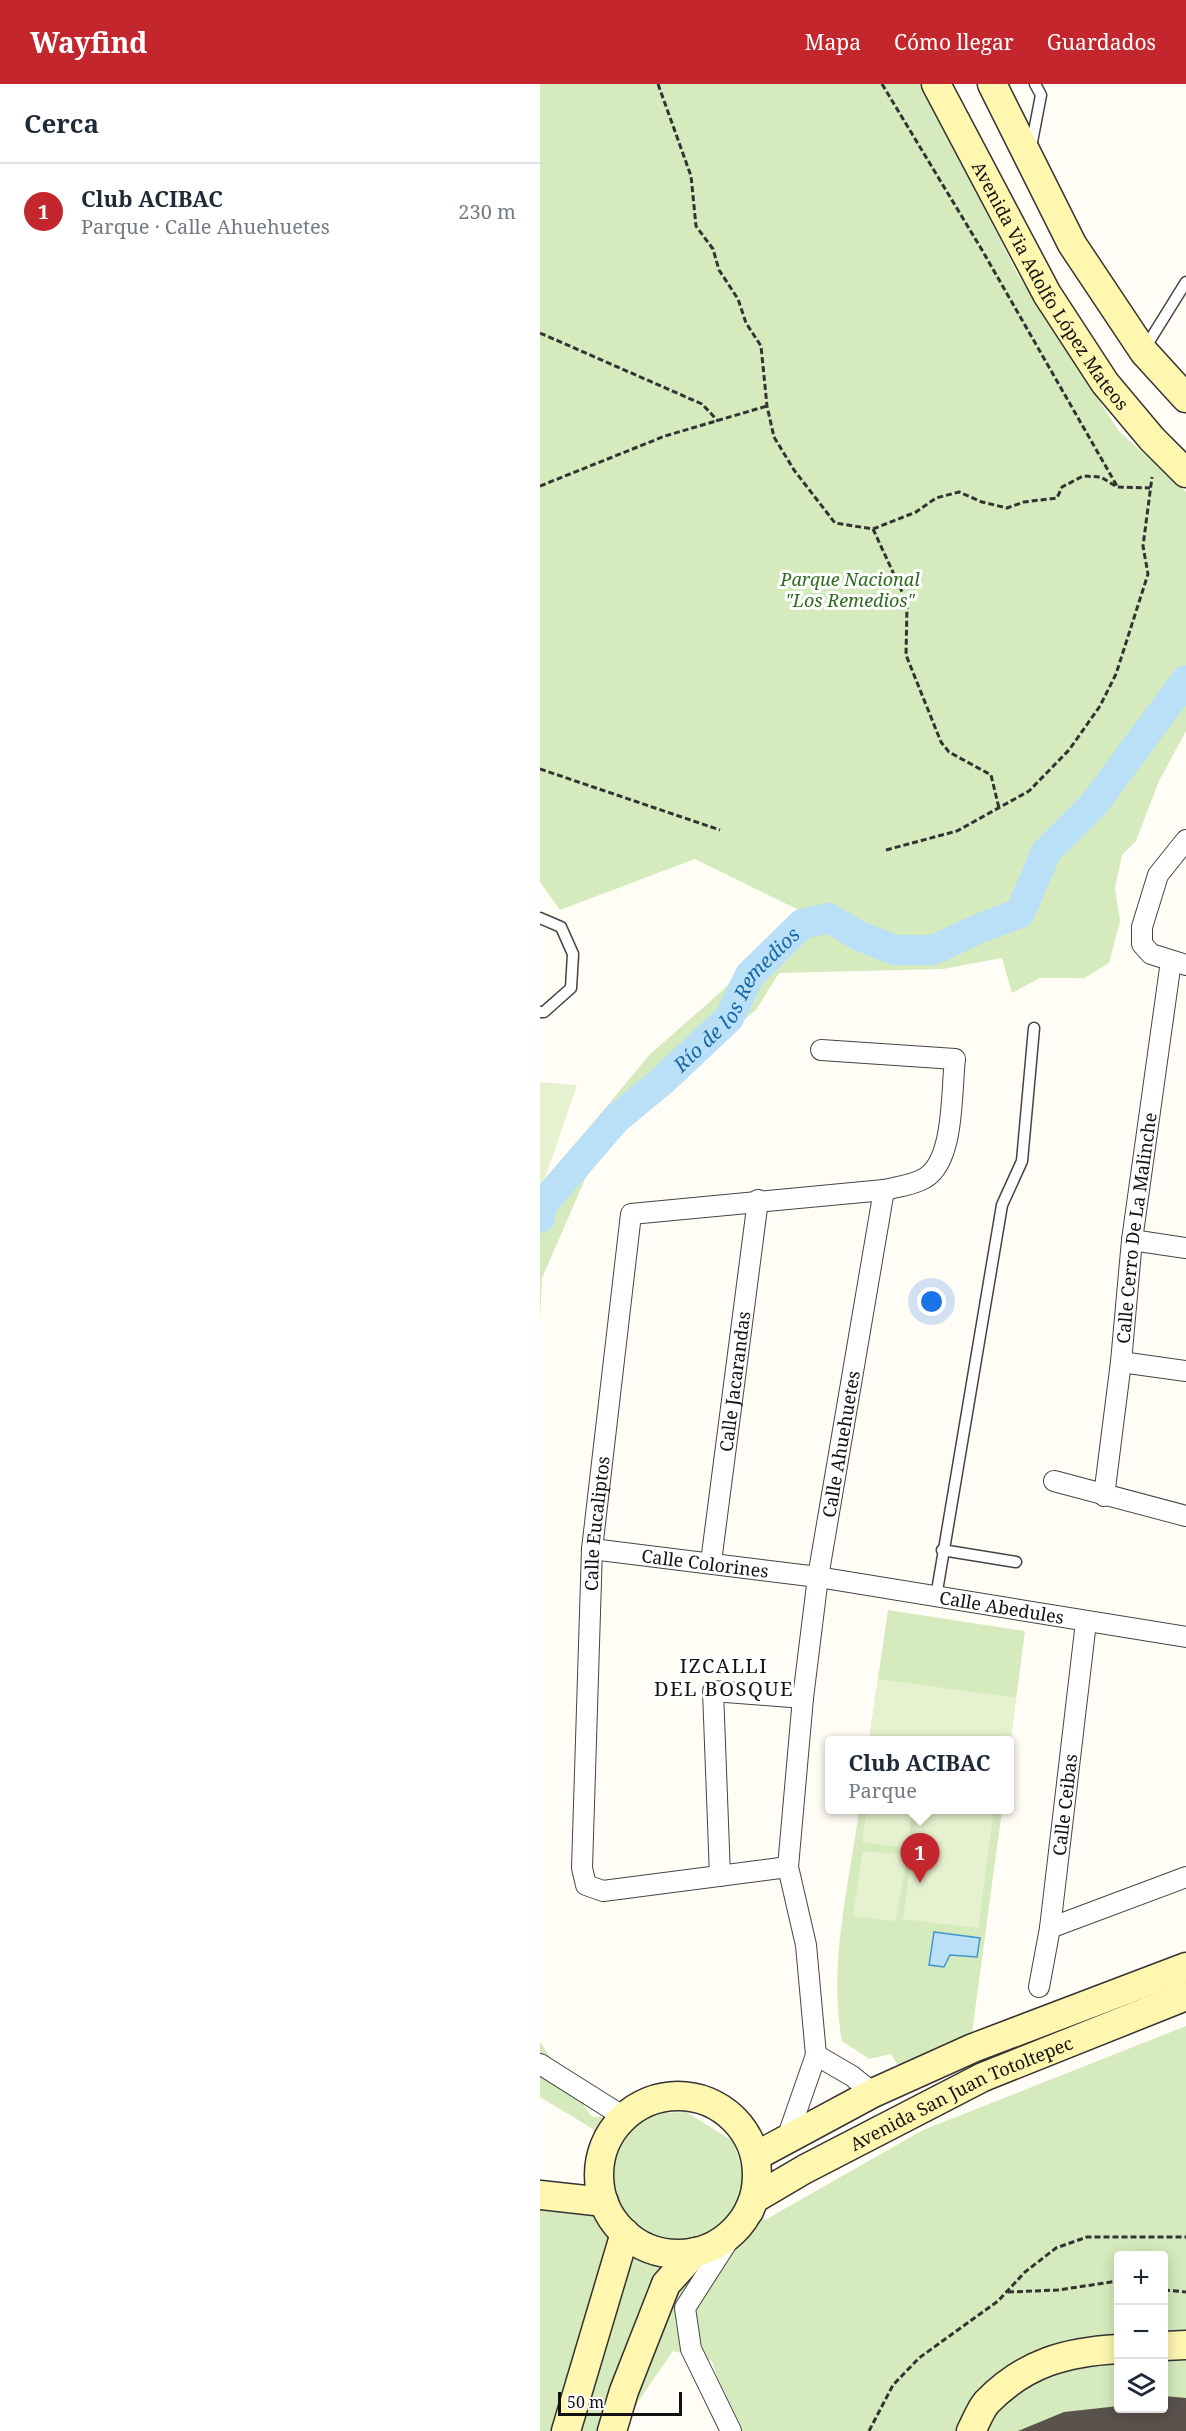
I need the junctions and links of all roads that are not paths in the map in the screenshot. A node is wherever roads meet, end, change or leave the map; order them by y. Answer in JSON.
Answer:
{"nodes":[{"id":1,"x":974,"y":84,"type":"edge"},
{"id":2,"x":992,"y":84,"type":"edge"},
{"id":3,"x":1035,"y":84,"type":"edge"},
{"id":4,"x":944,"y":87,"type":"edge"},
{"id":5,"x":1029,"y":159,"type":"junction"},
{"id":6,"x":1186,"y":282,"type":"edge"},
{"id":7,"x":1144,"y":352,"type":"junction"},
{"id":8,"x":1186,"y":398,"type":"edge"},
{"id":9,"x":1186,"y":473,"type":"edge"},
{"id":10,"x":1186,"y":840,"type":"edge"},
{"id":11,"x":540,"y":918,"type":"edge"},
{"id":12,"x":1179,"y":963,"type":"edge"},
{"id":13,"x":540,"y":1012,"type":"edge"},
{"id":14,"x":1034,"y":1028,"type":"dead end"},
{"id":15,"x":821,"y":1050,"type":"dead end"},
{"id":16,"x":884,"y":1190,"type":"junction"},
{"id":17,"x":758,"y":1200,"type":"junction"},
{"id":18,"x":1132,"y":1240,"type":"junction"},
{"id":19,"x":1186,"y":1248,"type":"edge"},
{"id":20,"x":1121,"y":1362,"type":"junction"},
{"id":21,"x":1186,"y":1371,"type":"edge"},
{"id":22,"x":1054,"y":1481,"type":"dead end"},
{"id":23,"x":1104,"y":1496,"type":"junction"},
{"id":24,"x":1186,"y":1516,"type":"edge"},
{"id":25,"x":592,"y":1549,"type":"junction"},
{"id":26,"x":942,"y":1550,"type":"junction"},
{"id":27,"x":711,"y":1562,"type":"junction"},
{"id":28,"x":1016,"y":1562,"type":"dead end"},
{"id":29,"x":818,"y":1577,"type":"junction"},
{"id":30,"x":936,"y":1597,"type":"junction"},
{"id":31,"x":1086,"y":1622,"type":"junction"},
{"id":32,"x":1186,"y":1637,"type":"edge"},
{"id":33,"x":803,"y":1698,"type":"junction"},
{"id":34,"x":788,"y":1867,"type":"junction"},
{"id":35,"x":1186,"y":1869,"type":"edge"},
{"id":36,"x":720,"y":1876,"type":"junction"},
{"id":37,"x":1186,"y":1877,"type":"edge"},
{"id":38,"x":1050,"y":1928,"type":"junction"},
{"id":39,"x":1186,"y":1967,"type":"edge"},
{"id":40,"x":1039,"y":1987,"type":"dead end"},
{"id":41,"x":1186,"y":1996,"type":"edge"},
{"id":42,"x":816,"y":2055,"type":"junction"},
{"id":43,"x":543,"y":2066,"type":"edge"},
{"id":44,"x":873,"y":2093,"type":"junction"},
{"id":45,"x":624,"y":2117,"type":"junction"},
{"id":46,"x":786,"y":2141,"type":"junction"},
{"id":47,"x":756,"y":2156,"type":"junction"},
{"id":48,"x":806,"y":2169,"type":"junction"},
{"id":49,"x":540,"y":2195,"type":"edge"},
{"id":50,"x":604,"y":2202,"type":"junction"},
{"id":51,"x":742,"y":2220,"type":"junction"},
{"id":52,"x":625,"y":2233,"type":"junction"},
{"id":53,"x":695,"y":2252,"type":"junction"},
{"id":54,"x":1186,"y":2345,"type":"edge"},
{"id":55,"x":1168,"y":2346,"type":"edge"},
{"id":56,"x":1114,"y":2349,"type":"edge"},
{"id":57,"x":566,"y":2431,"type":"edge"},
{"id":58,"x":612,"y":2431,"type":"edge"},
{"id":59,"x":731,"y":2431,"type":"edge"},
{"id":60,"x":971,"y":2431,"type":"edge"}],
"edges":[{"from":1,"to":5,"type":"main road"},
{"from":2,"to":5,"type":"main road"},
{"from":3,"to":5,"type":"lane"},
{"from":4,"to":9,"type":"main road","name":"Avenida Via Adolfo López Mateos"},
{"from":5,"to":7,"type":"main road"},
{"from":6,"to":7,"type":"lane"},
{"from":7,"to":8,"type":"main road"},
{"from":10,"to":12,"type":"street"},
{"from":11,"to":13,"type":"lane"},
{"from":12,"to":18,"type":"street","name":"Calle Cerro De La Malinche"},
{"from":14,"to":26,"type":"lane"},
{"from":15,"to":16,"type":"street","name":"Calle Eucaliptos"},
{"from":16,"to":17,"type":"street","name":"Calle Eucaliptos"},
{"from":16,"to":29,"type":"street","name":"Calle Ahuehuetes"},
{"from":17,"to":25,"type":"street","name":"Calle Eucaliptos"},
{"from":17,"to":27,"type":"street","name":"Calle Jacarandas"},
{"from":18,"to":19,"type":"street"},
{"from":18,"to":20,"type":"street","name":"Calle Cerro De La Malinche"},
{"from":20,"to":21,"type":"street"},
{"from":20,"to":23,"type":"street","name":"Calle Cerro De La Malinche"},
{"from":22,"to":23,"type":"street"},
{"from":23,"to":24,"type":"street"},
{"from":25,"to":27,"type":"street","name":"Calle Colorines"},
{"from":25,"to":36,"type":"street","name":"Calle Eucaliptos"},
{"from":26,"to":28,"type":"lane"},
{"from":26,"to":30,"type":"lane"},
{"from":27,"to":29,"type":"street","name":"Calle Colorines"},
{"from":29,"to":30,"type":"street","name":"Calle Abedules"},
{"from":29,"to":33,"type":"street","name":"Calle Ahuehuetes"},
{"from":30,"to":31,"type":"street","name":"Calle Abedules"},
{"from":31,"to":32,"type":"street","name":"Calle Abedules"},
{"from":31,"to":38,"type":"street","name":"Calle Ceibas"},
{"from":33,"to":34,"type":"street","name":"Calle Ahuehuetes"},
{"from":33,"to":36,"type":"street"},
{"from":34,"to":36,"type":"street","name":"Calle Eucaliptos"},
{"from":34,"to":42,"type":"street","name":"Calle Ahuehuetes"},
{"from":35,"to":37,"type":"street"},
{"from":37,"to":38,"type":"street"},
{"from":38,"to":40,"type":"street","name":"Calle Ceibas"},
{"from":39,"to":44,"type":"main road","name":"Avenida San Juan Totoltepec"},
{"from":41,"to":48,"type":"main road","name":"Avenida San Juan Totoltepec"},
{"from":42,"to":44,"type":"street"},
{"from":42,"to":46,"type":"street","name":"Calle Ahuehuetes"},
{"from":43,"to":45,"type":"street"},
{"from":44,"to":46,"type":"main road","name":"Avenida San Juan Totoltepec"},
{"from":44,"to":48,"type":"main road"},
{"from":45,"to":47,"type":"main road"},
{"from":45,"to":50,"type":"main road"},
{"from":46,"to":47,"type":"main road","name":"Avenida San Juan Totoltepec"},
{"from":47,"to":51,"type":"main road"},
{"from":48,"to":51,"type":"main road","name":"Avenida San Juan Totoltepec"},
{"from":49,"to":50,"type":"main road"},
{"from":50,"to":52,"type":"main road"},
{"from":51,"to":53,"type":"main road"},
{"from":51,"to":59,"type":"street"},
{"from":52,"to":53,"type":"main road"},
{"from":52,"to":57,"type":"main road"},
{"from":53,"to":58,"type":"main road"},
{"from":54,"to":55,"type":"main road"},
{"from":56,"to":60,"type":"main road"}]}
